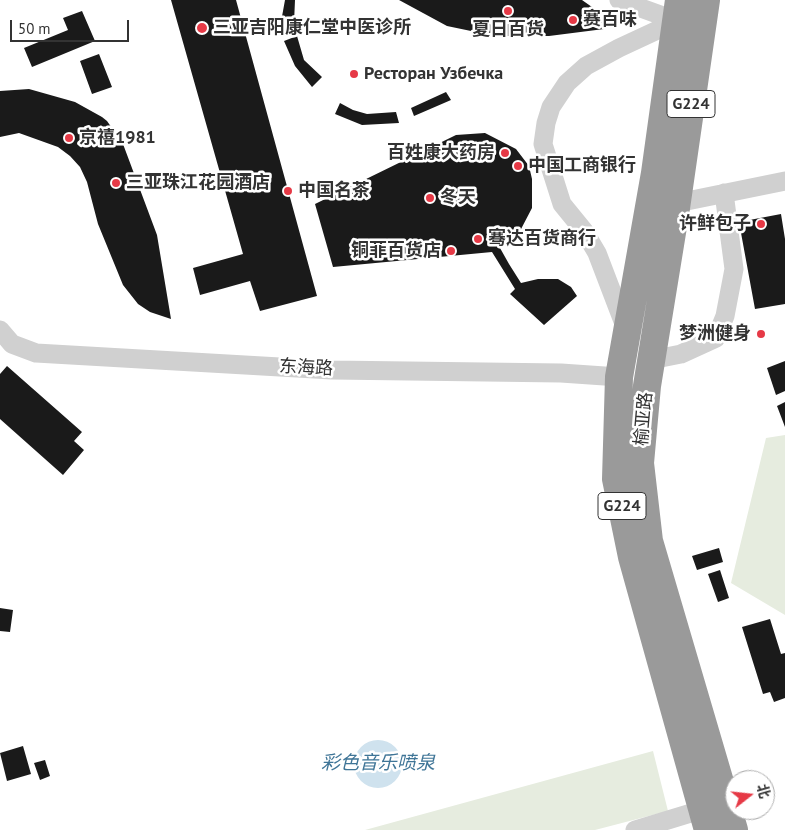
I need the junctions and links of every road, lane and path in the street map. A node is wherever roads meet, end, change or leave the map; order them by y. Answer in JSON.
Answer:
{"nodes":[{"id":1,"x":619,"y":0,"type":"edge"},
{"id":2,"x":706,"y":0,"type":"edge"},
{"id":3,"x":686,"y":17,"type":"edge"},
{"id":4,"x":785,"y":181,"type":"edge"},
{"id":5,"x":724,"y":193,"type":"junction"},
{"id":6,"x":677,"y":203,"type":"junction"},
{"id":7,"x":0,"y":330,"type":"edge"},
{"id":8,"x":627,"y":331,"type":"junction"},
{"id":9,"x":652,"y":360,"type":"junction"},
{"id":10,"x":619,"y":377,"type":"junction"},
{"id":11,"x":712,"y":814,"type":"edge"},
{"id":12,"x":635,"y":830,"type":"edge"},
{"id":13,"x":734,"y":830,"type":"edge"}],
"edges":[{"from":1,"to":3,"type":"street"},
{"from":2,"to":3,"type":"highway","name":"榆亚路","number":"G224"},
{"from":3,"to":6,"type":"highway","name":"榆亚路","number":"G224"},
{"from":3,"to":8,"type":"highway","name":"榆亚路","number":"G224"},
{"from":3,"to":8,"type":"street"},
{"from":4,"to":5,"type":"street"},
{"from":5,"to":6,"type":"street"},
{"from":5,"to":9,"type":"street"},
{"from":6,"to":9,"type":"highway","name":"榆亚路","number":"G224"},
{"from":7,"to":10,"type":"street","name":"东海路"},
{"from":8,"to":10,"type":"highway","name":"榆亚路","number":"G224"},
{"from":9,"to":11,"type":"highway","name":"榆亚路","number":"G224"},
{"from":10,"to":11,"type":"highway","name":"榆亚路","number":"G224"},
{"from":11,"to":12,"type":"street"},
{"from":11,"to":13,"type":"highway","name":"榆亚路","number":"G224"}]}
